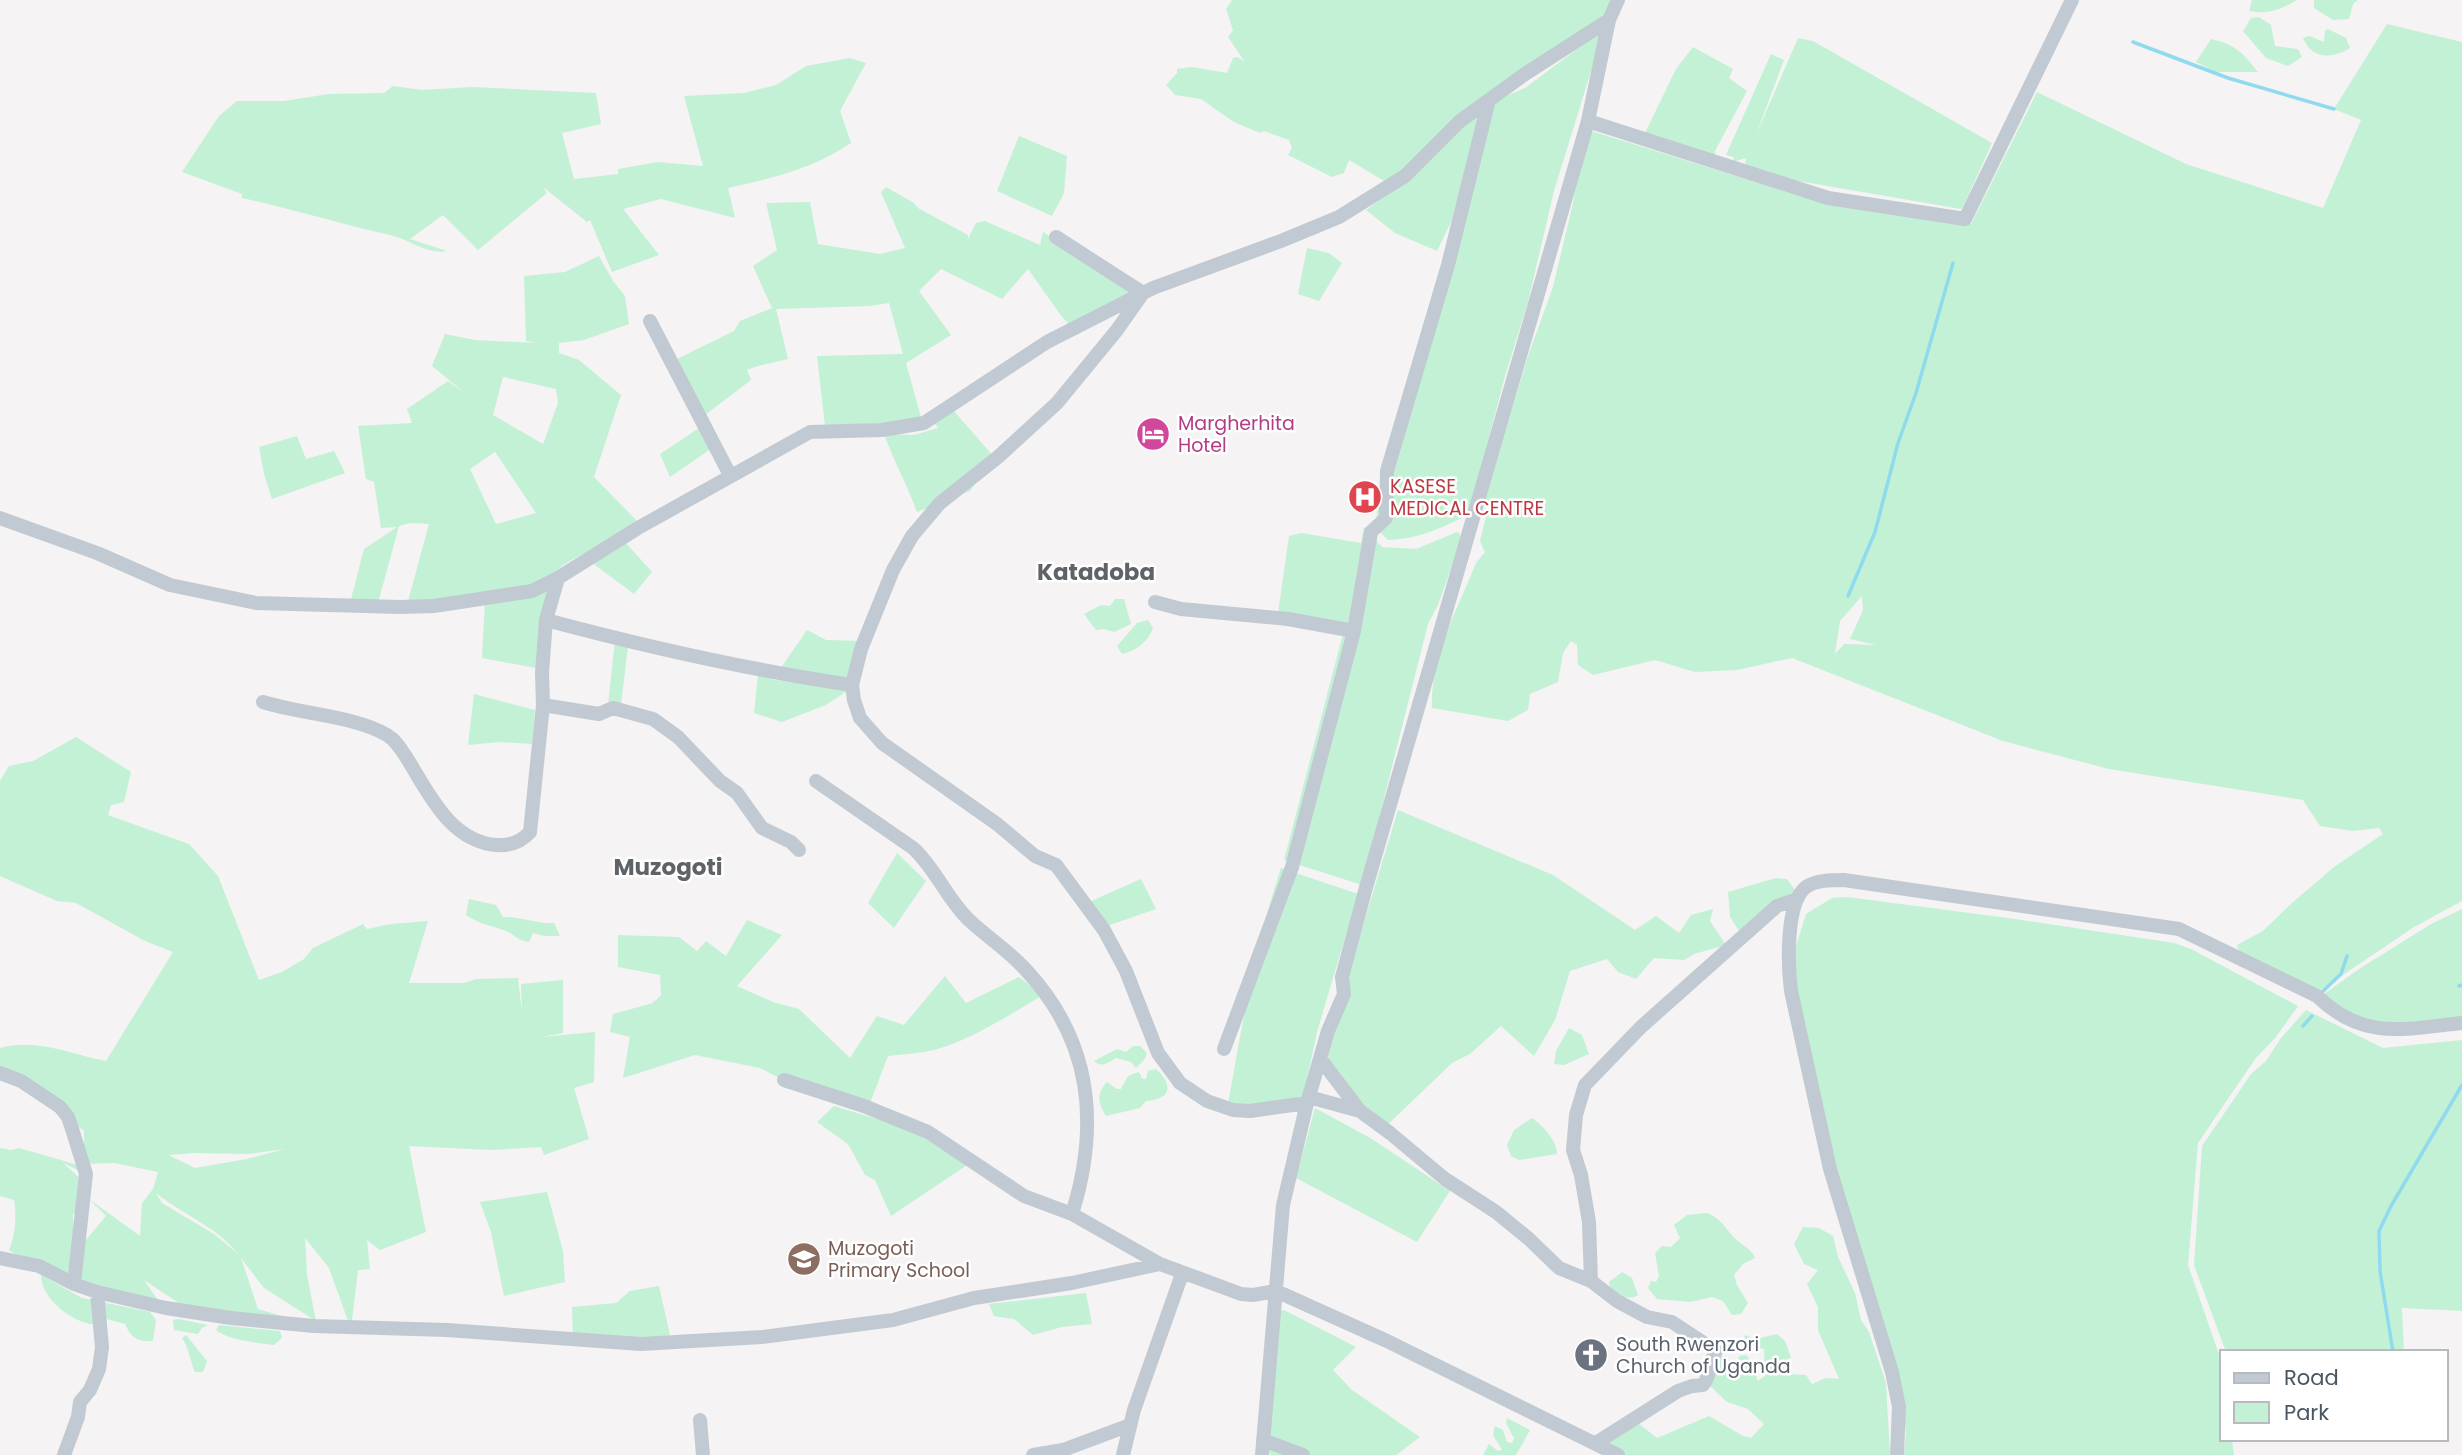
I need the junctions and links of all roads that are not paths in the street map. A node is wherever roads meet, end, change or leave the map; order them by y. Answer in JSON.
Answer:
{"nodes":[{"id":1,"x":1618,"y":0,"type":"edge"},
{"id":2,"x":2072,"y":0,"type":"edge"},
{"id":3,"x":1609,"y":20,"type":"junction"},
{"id":4,"x":1489,"y":100,"type":"junction"},
{"id":5,"x":1588,"y":121,"type":"junction"},
{"id":6,"x":1056,"y":237,"type":"dead end"},
{"id":7,"x":1143,"y":293,"type":"junction"},
{"id":8,"x":650,"y":321,"type":"dead end"},
{"id":9,"x":730,"y":475,"type":"junction"},
{"id":10,"x":0,"y":518,"type":"edge"},
{"id":11,"x":558,"y":578,"type":"junction"},
{"id":12,"x":513,"y":595,"type":"junction"},
{"id":13,"x":1155,"y":602,"type":"dead end"},
{"id":14,"x":547,"y":614,"type":"junction"},
{"id":15,"x":1354,"y":631,"type":"junction"},
{"id":16,"x":852,"y":685,"type":"junction"},
{"id":17,"x":263,"y":702,"type":"dead end"},
{"id":18,"x":543,"y":705,"type":"junction"},
{"id":19,"x":816,"y":781,"type":"dead end"},
{"id":20,"x":799,"y":850,"type":"dead end"},
{"id":21,"x":1797,"y":899,"type":"junction"},
{"id":22,"x":2462,"y":1023,"type":"edge"},
{"id":23,"x":1224,"y":1049,"type":"dead end"},
{"id":24,"x":1321,"y":1060,"type":"junction"},
{"id":25,"x":0,"y":1073,"type":"edge"},
{"id":26,"x":784,"y":1080,"type":"dead end"},
{"id":27,"x":1308,"y":1100,"type":"junction"},
{"id":28,"x":1360,"y":1111,"type":"junction"},
{"id":29,"x":1072,"y":1214,"type":"junction"},
{"id":30,"x":0,"y":1258,"type":"edge"},
{"id":31,"x":1160,"y":1264,"type":"junction"},
{"id":32,"x":1182,"y":1274,"type":"junction"},
{"id":33,"x":1591,"y":1281,"type":"junction"},
{"id":34,"x":74,"y":1284,"type":"junction"},
{"id":35,"x":1276,"y":1291,"type":"junction"},
{"id":36,"x":97,"y":1292,"type":"junction"},
{"id":37,"x":700,"y":1420,"type":"dead end"},
{"id":38,"x":1130,"y":1425,"type":"junction"},
{"id":39,"x":1596,"y":1443,"type":"junction"},
{"id":40,"x":1263,"y":1448,"type":"edge"},
{"id":41,"x":64,"y":1455,"type":"edge"},
{"id":42,"x":703,"y":1455,"type":"edge"},
{"id":43,"x":1033,"y":1455,"type":"edge"},
{"id":44,"x":1123,"y":1455,"type":"edge"},
{"id":45,"x":1303,"y":1455,"type":"edge"},
{"id":46,"x":1618,"y":1455,"type":"edge"},
{"id":47,"x":1897,"y":1455,"type":"edge"}],
"edges":[{"from":1,"to":3,"type":"street"},
{"from":2,"to":5,"type":"street"},
{"from":3,"to":4,"type":"street"},
{"from":3,"to":5,"type":"street"},
{"from":4,"to":7,"type":"street"},
{"from":4,"to":15,"type":"street"},
{"from":5,"to":24,"type":"street"},
{"from":6,"to":7,"type":"street"},
{"from":7,"to":9,"type":"street"},
{"from":7,"to":16,"type":"street"},
{"from":8,"to":9,"type":"street"},
{"from":9,"to":11,"type":"street"},
{"from":10,"to":12,"type":"street"},
{"from":11,"to":12,"type":"street"},
{"from":11,"to":14,"type":"street"},
{"from":12,"to":14,"type":"street"},
{"from":13,"to":15,"type":"street"},
{"from":14,"to":16,"type":"street"},
{"from":14,"to":18,"type":"street"},
{"from":15,"to":23,"type":"street"},
{"from":16,"to":27,"type":"street"},
{"from":17,"to":18,"type":"street"},
{"from":18,"to":20,"type":"street"},
{"from":19,"to":29,"type":"street"},
{"from":21,"to":22,"type":"street"},
{"from":21,"to":33,"type":"street"},
{"from":21,"to":47,"type":"street"},
{"from":24,"to":27,"type":"street"},
{"from":24,"to":28,"type":"street"},
{"from":25,"to":34,"type":"street"},
{"from":26,"to":29,"type":"street"},
{"from":27,"to":28,"type":"street"},
{"from":27,"to":35,"type":"street"},
{"from":28,"to":33,"type":"street"},
{"from":29,"to":31,"type":"street"},
{"from":30,"to":34,"type":"street"},
{"from":31,"to":32,"type":"street"},
{"from":31,"to":36,"type":"street"},
{"from":32,"to":35,"type":"street"},
{"from":32,"to":38,"type":"street"},
{"from":33,"to":39,"type":"street"},
{"from":34,"to":36,"type":"street"},
{"from":35,"to":39,"type":"street"},
{"from":35,"to":40,"type":"street"},
{"from":36,"to":41,"type":"street"},
{"from":37,"to":42,"type":"street"},
{"from":38,"to":43,"type":"street"},
{"from":38,"to":44,"type":"street"},
{"from":39,"to":46,"type":"street"},
{"from":40,"to":45,"type":"street"}]}
